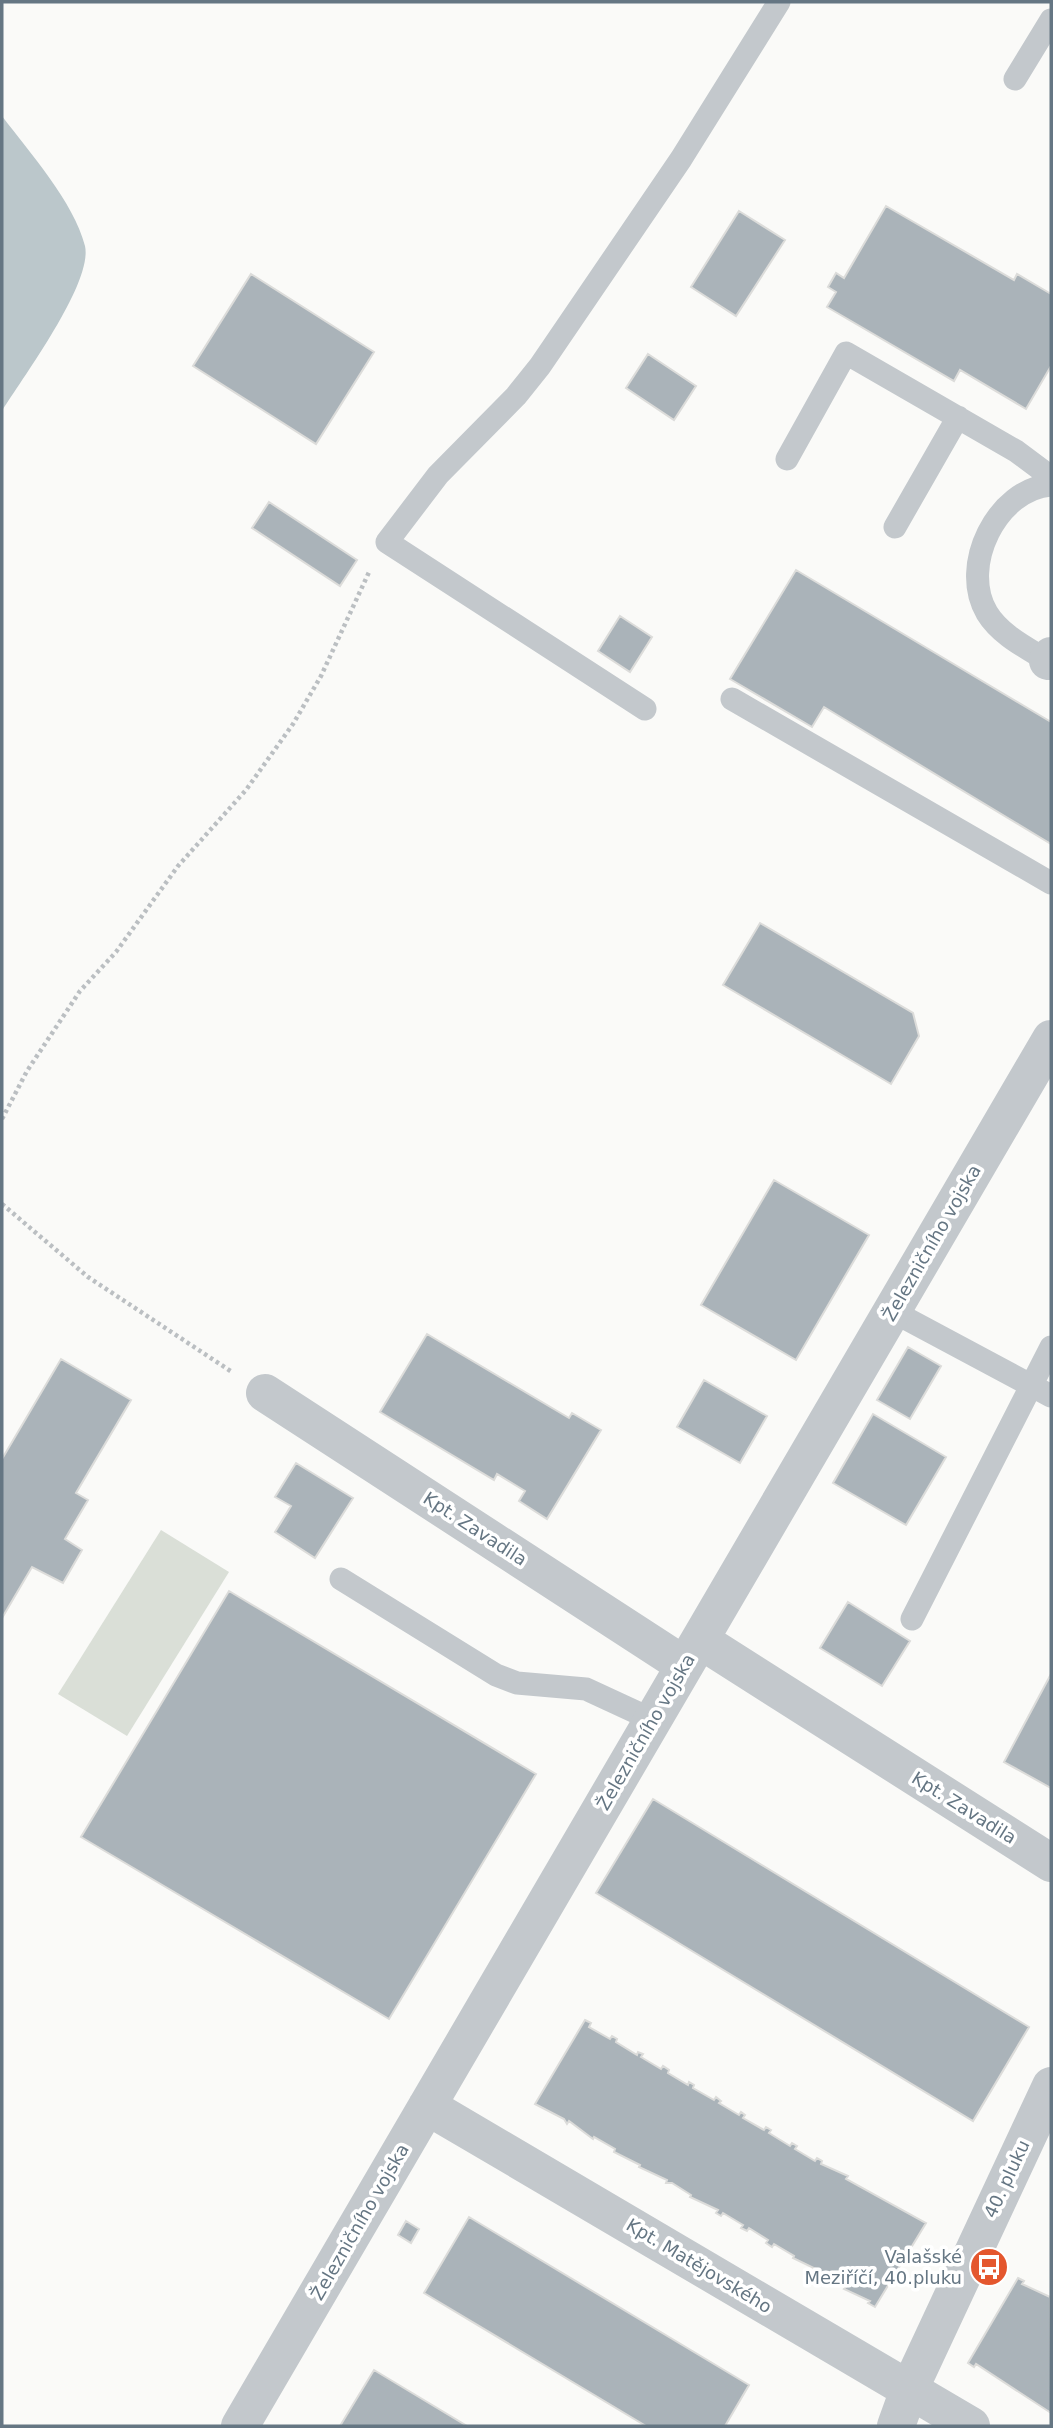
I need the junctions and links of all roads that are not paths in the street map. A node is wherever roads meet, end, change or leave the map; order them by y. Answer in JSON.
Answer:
{"nodes":[{"id":1,"x":779,"y":2,"type":"edge"},
{"id":2,"x":1051,"y":20,"type":"edge"},
{"id":3,"x":1015,"y":79,"type":"dead end"},
{"id":4,"x":957,"y":417,"type":"junction"},
{"id":5,"x":787,"y":459,"type":"dead end"},
{"id":6,"x":1051,"y":477,"type":"edge"},
{"id":7,"x":1051,"y":485,"type":"edge"},
{"id":8,"x":895,"y":527,"type":"dead end"},
{"id":9,"x":1050,"y":660,"type":"edge"},
{"id":10,"x":732,"y":699,"type":"dead end"},
{"id":11,"x":645,"y":709,"type":"dead end"},
{"id":12,"x":1051,"y":883,"type":"edge"},
{"id":13,"x":1051,"y":1039,"type":"edge"},
{"id":14,"x":892,"y":1311,"type":"junction"},
{"id":15,"x":1051,"y":1347,"type":"edge"},
{"id":16,"x":1031,"y":1385,"type":"junction"},
{"id":17,"x":265,"y":1393,"type":"road end"},
{"id":18,"x":1051,"y":1396,"type":"edge"},
{"id":19,"x":341,"y":1579,"type":"dead end"},
{"id":20,"x":912,"y":1619,"type":"dead end"},
{"id":21,"x":692,"y":1653,"type":"junction"},
{"id":22,"x":653,"y":1720,"type":"junction"},
{"id":23,"x":1051,"y":1863,"type":"edge"},
{"id":24,"x":1051,"y":2086,"type":"edge"},
{"id":25,"x":427,"y":2106,"type":"junction"},
{"id":26,"x":909,"y":2390,"type":"junction"},
{"id":27,"x":240,"y":2426,"type":"edge"},
{"id":28,"x":895,"y":2426,"type":"edge"},
{"id":29,"x":971,"y":2426,"type":"edge"}],
"edges":[{"from":1,"to":11,"type":"lane"},
{"from":2,"to":3,"type":"lane"},
{"from":4,"to":5,"type":"lane"},
{"from":4,"to":6,"type":"lane"},
{"from":4,"to":8,"type":"lane"},
{"from":7,"to":9,"type":"lane"},
{"from":10,"to":12,"type":"lane"},
{"from":13,"to":14,"type":"street","name":"Železničního vojska"},
{"from":14,"to":16,"type":"lane"},
{"from":14,"to":21,"type":"street","name":"Železničního vojska"},
{"from":15,"to":16,"type":"lane"},
{"from":16,"to":18,"type":"lane"},
{"from":16,"to":20,"type":"lane"},
{"from":17,"to":21,"type":"street","name":"Kpt. Zavadila"},
{"from":19,"to":22,"type":"lane"},
{"from":21,"to":22,"type":"street","name":"Železničního vojska"},
{"from":21,"to":23,"type":"street","name":"Kpt. Zavadila"},
{"from":22,"to":25,"type":"street","name":"Železničního vojska"},
{"from":24,"to":26,"type":"street","name":"40. pluku"},
{"from":25,"to":26,"type":"street","name":"Kpt. Matějovského"},
{"from":25,"to":27,"type":"street","name":"Železničního vojska"},
{"from":26,"to":28,"type":"street","name":"40. pluku"},
{"from":26,"to":29,"type":"street","name":"Kpt. Matějovského"}]}
